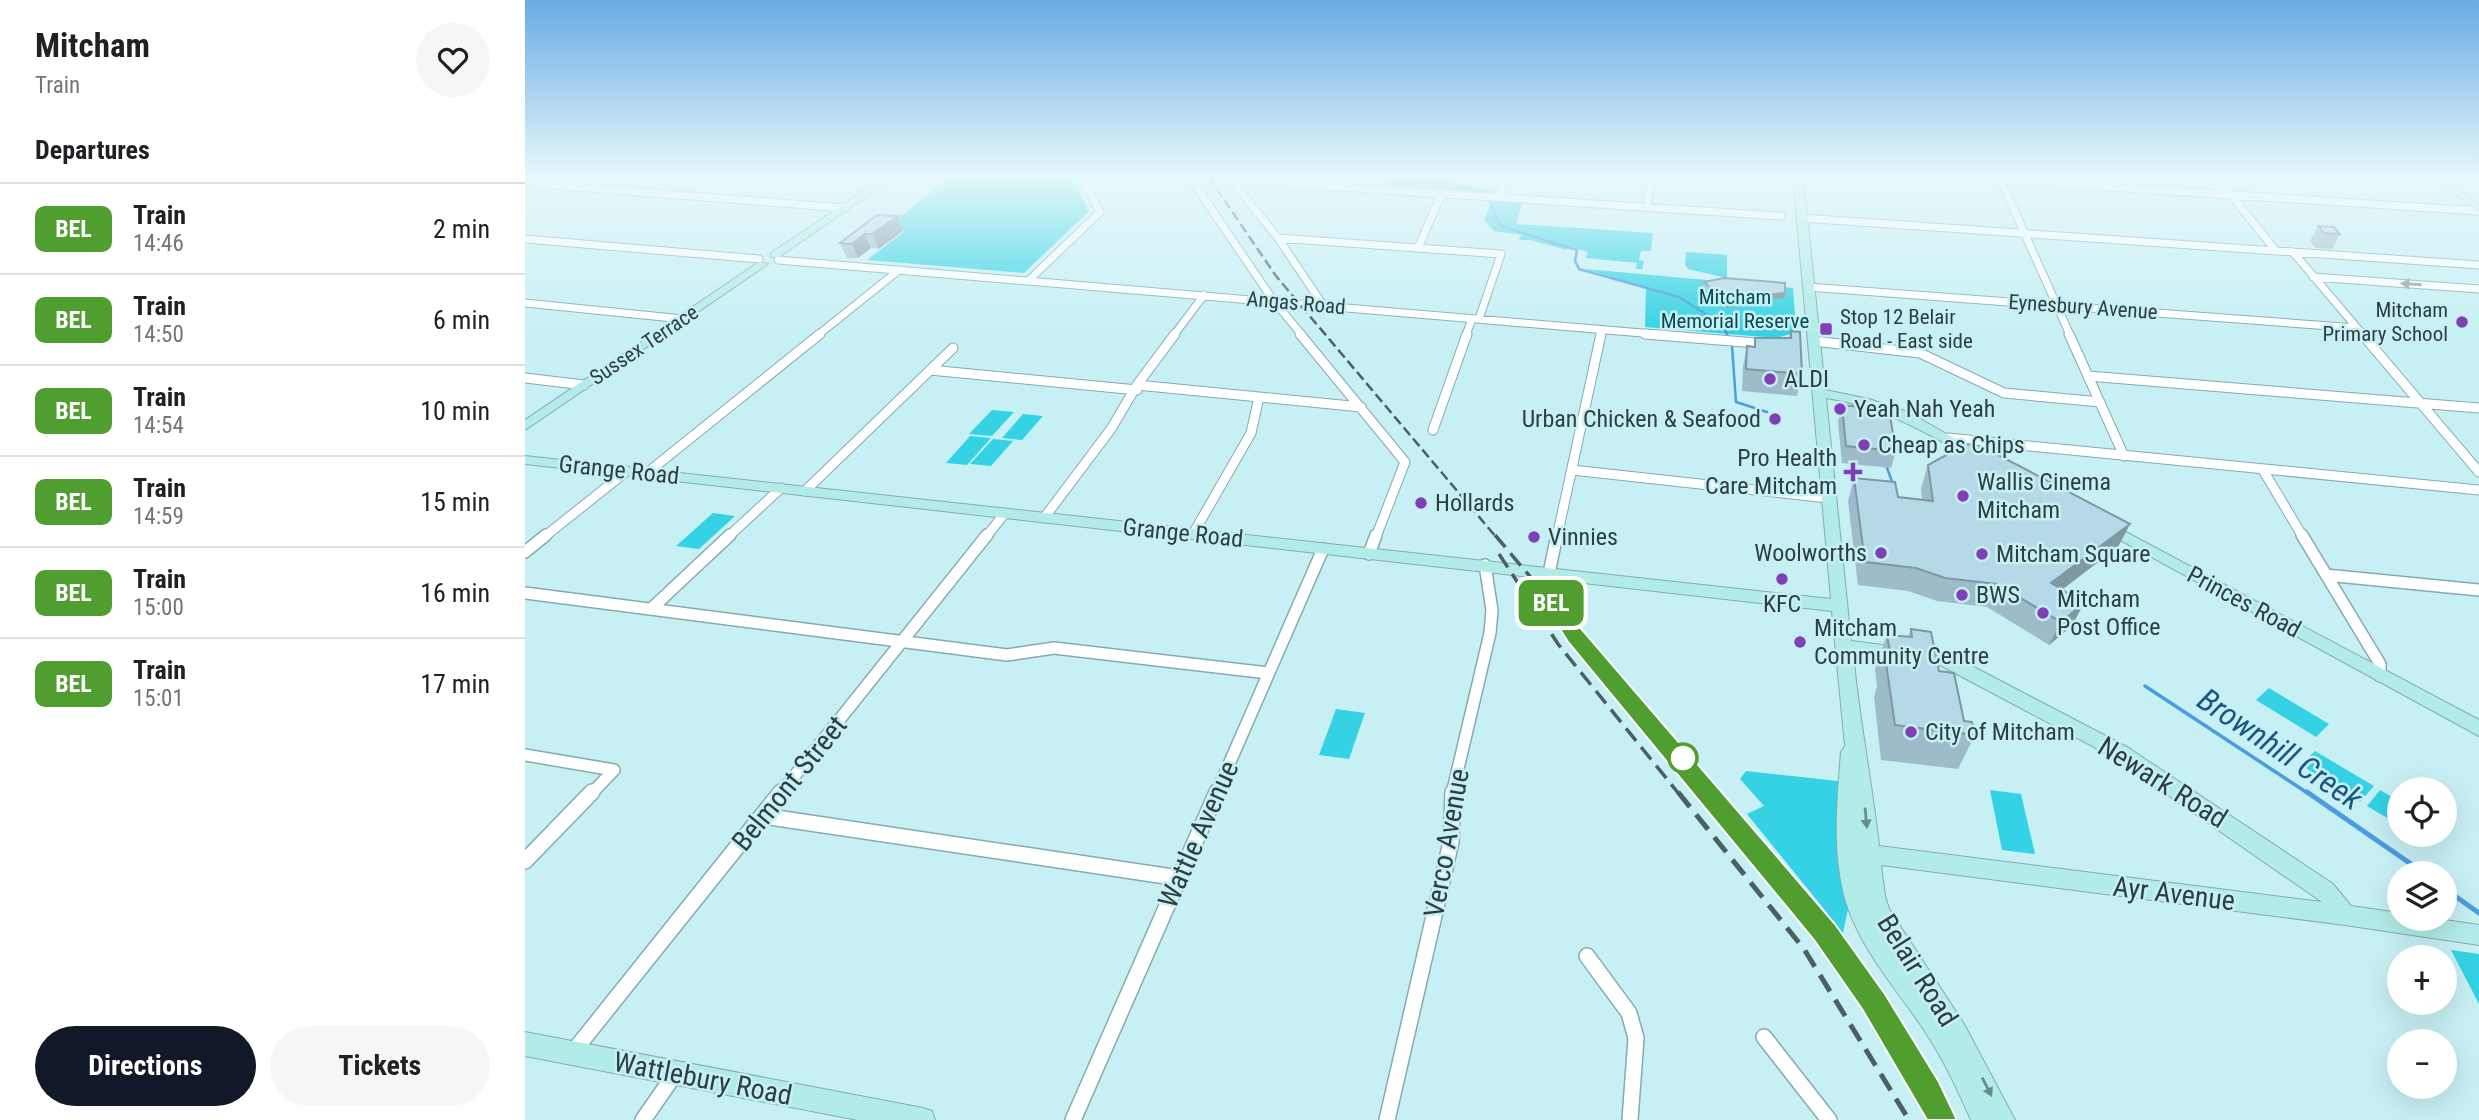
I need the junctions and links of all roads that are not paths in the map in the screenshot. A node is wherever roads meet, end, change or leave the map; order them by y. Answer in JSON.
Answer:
{"nodes":[{"id":1,"x":817,"y":228,"type":"edge"},
{"id":2,"x":1083,"y":228,"type":"edge"},
{"id":3,"x":1224,"y":228,"type":"edge"},
{"id":4,"x":1270,"y":228,"type":"edge"},
{"id":5,"x":1427,"y":228,"type":"edge"},
{"id":6,"x":1803,"y":228,"type":"edge"},
{"id":7,"x":1955,"y":228,"type":"edge"},
{"id":8,"x":2024,"y":228,"type":"edge"},
{"id":9,"x":2254,"y":228,"type":"edge"},
{"id":10,"x":2026,"y":233,"type":"junction"},
{"id":11,"x":1278,"y":238,"type":"junction"},
{"id":12,"x":2262,"y":238,"type":"junction"},
{"id":13,"x":525,"y":239,"type":"edge"},
{"id":14,"x":534,"y":240,"type":"junction"},
{"id":15,"x":525,"y":245,"type":"edge"},
{"id":16,"x":1418,"y":248,"type":"junction"},
{"id":17,"x":2267,"y":250,"type":"junction"},
{"id":18,"x":2276,"y":251,"type":"junction"},
{"id":19,"x":2293,"y":252,"type":"junction"},
{"id":20,"x":776,"y":258,"type":"junction"},
{"id":21,"x":761,"y":261,"type":"junction"},
{"id":22,"x":2479,"y":265,"type":"edge"},
{"id":23,"x":899,"y":270,"type":"junction"},
{"id":24,"x":2313,"y":277,"type":"junction"},
{"id":25,"x":1028,"y":281,"type":"junction"},
{"id":26,"x":1808,"y":287,"type":"junction"},
{"id":27,"x":2479,"y":289,"type":"edge"},
{"id":28,"x":1204,"y":295,"type":"junction"},
{"id":29,"x":1273,"y":300,"type":"junction"},
{"id":30,"x":526,"y":304,"type":"edge"},
{"id":31,"x":1323,"y":305,"type":"junction"},
{"id":32,"x":2057,"y":305,"type":"junction"},
{"id":33,"x":683,"y":318,"type":"junction"},
{"id":34,"x":1476,"y":319,"type":"junction"},
{"id":35,"x":2357,"y":328,"type":"junction"},
{"id":36,"x":1602,"y":331,"type":"junction"},
{"id":37,"x":1773,"y":345,"type":"edge"},
{"id":38,"x":1811,"y":345,"type":"junction"},
{"id":39,"x":953,"y":348,"type":"dead end"},
{"id":40,"x":930,"y":370,"type":"junction"},
{"id":41,"x":2088,"y":376,"type":"junction"},
{"id":42,"x":525,"y":379,"type":"edge"},
{"id":43,"x":585,"y":385,"type":"junction"},
{"id":44,"x":1137,"y":388,"type":"junction"},
{"id":45,"x":1818,"y":393,"type":"junction"},
{"id":46,"x":1259,"y":397,"type":"junction"},
{"id":47,"x":2100,"y":402,"type":"junction"},
{"id":48,"x":2422,"y":403,"type":"junction"},
{"id":49,"x":1361,"y":407,"type":"junction"},
{"id":50,"x":2479,"y":408,"type":"edge"},
{"id":51,"x":525,"y":426,"type":"edge"},
{"id":52,"x":1433,"y":430,"type":"dead end"},
{"id":53,"x":1978,"y":448,"type":"junction"},
{"id":54,"x":2124,"y":456,"type":"junction"},
{"id":55,"x":525,"y":460,"type":"edge"},
{"id":56,"x":1998,"y":467,"type":"edge"},
{"id":57,"x":1572,"y":470,"type":"junction"},
{"id":58,"x":2263,"y":470,"type":"junction"},
{"id":59,"x":627,"y":471,"type":"junction"},
{"id":60,"x":2479,"y":472,"type":"edge"},
{"id":61,"x":647,"y":473,"type":"junction"},
{"id":62,"x":781,"y":488,"type":"junction"},
{"id":63,"x":2479,"y":490,"type":"edge"},
{"id":64,"x":805,"y":491,"type":"junction"},
{"id":65,"x":1828,"y":498,"type":"junction"},
{"id":66,"x":1005,"y":513,"type":"junction"},
{"id":67,"x":1044,"y":517,"type":"junction"},
{"id":68,"x":2091,"y":518,"type":"edge"},
{"id":69,"x":1192,"y":534,"type":"junction"},
{"id":70,"x":1323,"y":549,"type":"junction"},
{"id":71,"x":525,"y":552,"type":"edge"},
{"id":72,"x":1369,"y":554,"type":"junction"},
{"id":73,"x":1485,"y":565,"type":"junction"},
{"id":74,"x":1549,"y":573,"type":"junction"},
{"id":75,"x":2326,"y":575,"type":"junction"},
{"id":76,"x":2479,"y":590,"type":"edge"},
{"id":77,"x":525,"y":593,"type":"edge"},
{"id":78,"x":1840,"y":606,"type":"junction"},
{"id":79,"x":651,"y":609,"type":"junction"},
{"id":80,"x":903,"y":642,"type":"junction"},
{"id":81,"x":1844,"y":646,"type":"junction"},
{"id":82,"x":1268,"y":673,"type":"junction"},
{"id":83,"x":2380,"y":676,"type":"junction"},
{"id":84,"x":1851,"y":727,"type":"junction"},
{"id":85,"x":2479,"y":729,"type":"edge"},
{"id":86,"x":525,"y":755,"type":"edge"},
{"id":87,"x":763,"y":816,"type":"junction"},
{"id":88,"x":1869,"y":854,"type":"junction"},
{"id":89,"x":525,"y":861,"type":"edge"},
{"id":90,"x":1179,"y":878,"type":"junction"},
{"id":91,"x":2345,"y":915,"type":"junction"},
{"id":92,"x":2479,"y":935,"type":"edge"},
{"id":93,"x":1587,"y":956,"type":"dead end"},
{"id":94,"x":1764,"y":1037,"type":"dead end"},
{"id":95,"x":525,"y":1044,"type":"edge"},
{"id":96,"x":572,"y":1053,"type":"junction"},
{"id":97,"x":677,"y":1072,"type":"junction"},
{"id":98,"x":643,"y":1120,"type":"edge"},
{"id":99,"x":923,"y":1120,"type":"edge"},
{"id":100,"x":1073,"y":1120,"type":"edge"},
{"id":101,"x":1387,"y":1120,"type":"edge"},
{"id":102,"x":1630,"y":1120,"type":"edge"},
{"id":103,"x":1829,"y":1120,"type":"edge"},
{"id":104,"x":1984,"y":1120,"type":"edge"},
{"id":105,"x":2003,"y":1120,"type":"edge"}],
"edges":[{"from":1,"to":20,"type":"street"},
{"from":2,"to":25,"type":"street"},
{"from":3,"to":29,"type":"street"},
{"from":4,"to":11,"type":"street"},
{"from":5,"to":16,"type":"street"},
{"from":6,"to":26,"type":"street","name":"Belair Road"},
{"from":7,"to":10,"type":"street"},
{"from":8,"to":10,"type":"street"},
{"from":9,"to":12,"type":"street"},
{"from":10,"to":17,"type":"street"},
{"from":10,"to":32,"type":"street"},
{"from":11,"to":16,"type":"street"},
{"from":11,"to":31,"type":"street"},
{"from":12,"to":17,"type":"street"},
{"from":12,"to":18,"type":"street"},
{"from":13,"to":14,"type":"street"},
{"from":14,"to":15,"type":"street"},
{"from":14,"to":21,"type":"street"},
{"from":16,"to":34,"type":"street"},
{"from":17,"to":18,"type":"street"},
{"from":18,"to":19,"type":"street"},
{"from":19,"to":22,"type":"street"},
{"from":19,"to":24,"type":"street"},
{"from":20,"to":21,"type":"street","name":"Sussex Terrace"},
{"from":20,"to":23,"type":"street","name":"Angas Road"},
{"from":21,"to":33,"type":"street","name":"Sussex Terrace"},
{"from":23,"to":25,"type":"street","name":"Angas Road"},
{"from":23,"to":61,"type":"street"},
{"from":27,"to":24,"type":"street","one_way":true},
{"from":24,"to":35,"type":"street"},
{"from":25,"to":28,"type":"street","name":"Angas Road"},
{"from":26,"to":32,"type":"street","name":"Eynesbury Avenue"},
{"from":26,"to":38,"type":"street","name":"Belair Road"},
{"from":28,"to":29,"type":"street","name":"Angas Road"},
{"from":28,"to":44,"type":"street"},
{"from":29,"to":31,"type":"street","name":"Angas Road"},
{"from":29,"to":49,"type":"street"},
{"from":30,"to":33,"type":"street"},
{"from":31,"to":34,"type":"street","name":"Angas Road"},
{"from":32,"to":35,"type":"street","name":"Eynesbury Avenue"},
{"from":32,"to":41,"type":"street"},
{"from":33,"to":43,"type":"street","name":"Sussex Terrace"},
{"from":34,"to":36,"type":"street","name":"Angas Road"},
{"from":34,"to":52,"type":"street"},
{"from":35,"to":48,"type":"street"},
{"from":36,"to":37,"type":"street","name":"Angas Road"},
{"from":36,"to":57,"type":"street"},
{"from":38,"to":45,"type":"street","name":"Belair Road"},
{"from":38,"to":47,"type":"street"},
{"from":39,"to":40,"type":"street"},
{"from":40,"to":44,"type":"street"},
{"from":40,"to":64,"type":"street"},
{"from":41,"to":47,"type":"street"},
{"from":41,"to":48,"type":"street"},
{"from":42,"to":43,"type":"street"},
{"from":43,"to":51,"type":"street","name":"Sussex Terrace"},
{"from":44,"to":46,"type":"street"},
{"from":44,"to":67,"type":"street"},
{"from":45,"to":53,"type":"street"},
{"from":45,"to":65,"type":"street","name":"Belair Road"},
{"from":46,"to":49,"type":"street"},
{"from":46,"to":69,"type":"street"},
{"from":47,"to":54,"type":"street"},
{"from":48,"to":50,"type":"street"},
{"from":48,"to":60,"type":"street"},
{"from":49,"to":72,"type":"street"},
{"from":53,"to":54,"type":"street"},
{"from":53,"to":56,"type":"street"},
{"from":54,"to":58,"type":"street"},
{"from":55,"to":59,"type":"street","name":"Grange Road"},
{"from":57,"to":65,"type":"street"},
{"from":57,"to":74,"type":"street"},
{"from":58,"to":63,"type":"street"},
{"from":58,"to":75,"type":"street"},
{"from":59,"to":61,"type":"street","name":"Grange Road"},
{"from":59,"to":71,"type":"street"},
{"from":61,"to":62,"type":"street","name":"Grange Road"},
{"from":62,"to":64,"type":"street","name":"Grange Road"},
{"from":62,"to":79,"type":"street"},
{"from":64,"to":66,"type":"street","name":"Grange Road"},
{"from":65,"to":78,"type":"street","name":"Belair Road"},
{"from":66,"to":67,"type":"street","name":"Grange Road"},
{"from":66,"to":80,"type":"street","name":"Belmont Street"},
{"from":67,"to":69,"type":"street","name":"Grange Road"},
{"from":68,"to":83,"type":"street","name":"Princes Road"},
{"from":69,"to":70,"type":"street","name":"Grange Road"},
{"from":70,"to":72,"type":"street","name":"Grange Road"},
{"from":70,"to":82,"type":"street","name":"Wattle Avenue"},
{"from":72,"to":73,"type":"street","name":"Grange Road"},
{"from":73,"to":74,"type":"street","name":"Grange Road"},
{"from":73,"to":101,"type":"street","name":"Verco Avenue"},
{"from":74,"to":78,"type":"street","name":"Grange Road"},
{"from":75,"to":76,"type":"street"},
{"from":75,"to":83,"type":"street"},
{"from":77,"to":79,"type":"street"},
{"from":78,"to":81,"type":"street","name":"Belair Road"},
{"from":79,"to":80,"type":"street"},
{"from":80,"to":82,"type":"street"},
{"from":80,"to":87,"type":"street","name":"Belmont Street"},
{"from":81,"to":84,"type":"street","name":"Belair Road"},
{"from":81,"to":91,"type":"street","name":"Newark Road"},
{"from":82,"to":90,"type":"street","name":"Wattle Avenue"},
{"from":83,"to":85,"type":"street","name":"Princes Road"},
{"from":84,"to":88,"type":"street","name":"Belair Road","one_way":true},
{"from":84,"to":104,"type":"street","name":"Belair Road"},
{"from":86,"to":89,"type":"street"},
{"from":87,"to":90,"type":"street"},
{"from":87,"to":96,"type":"street","name":"Belmont Street"},
{"from":88,"to":91,"type":"street","name":"Ayr Avenue"},
{"from":88,"to":105,"type":"street","name":"Belair Road","one_way":true},
{"from":90,"to":100,"type":"street","name":"Wattle Avenue"},
{"from":91,"to":92,"type":"street","name":"Ayr Avenue"},
{"from":93,"to":102,"type":"street"},
{"from":94,"to":103,"type":"street"},
{"from":95,"to":96,"type":"street","name":"Wattlebury Road"},
{"from":96,"to":97,"type":"street","name":"Wattlebury Road"},
{"from":97,"to":98,"type":"street"},
{"from":97,"to":99,"type":"street","name":"Wattlebury Road"}]}
